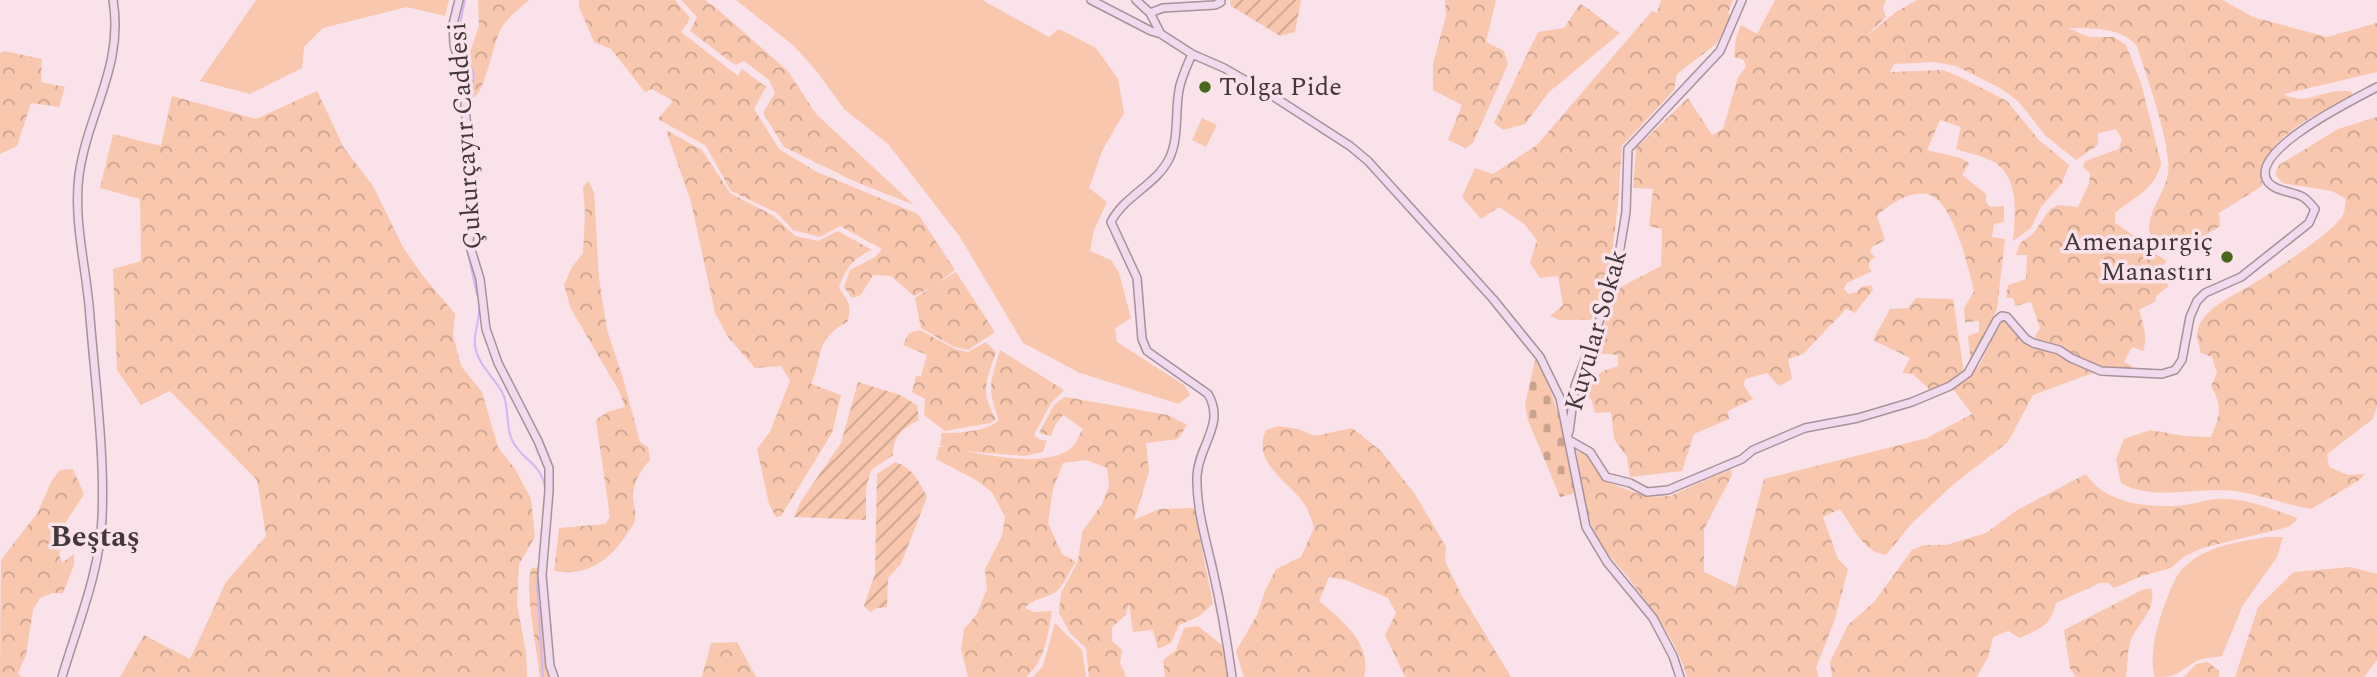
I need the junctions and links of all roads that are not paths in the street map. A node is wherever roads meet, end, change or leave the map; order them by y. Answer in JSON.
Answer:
{"nodes":[{"id":1,"x":113,"y":0,"type":"edge"},
{"id":2,"x":459,"y":0,"type":"edge"},
{"id":3,"x":1091,"y":0,"type":"edge"},
{"id":4,"x":1136,"y":0,"type":"edge"},
{"id":5,"x":1742,"y":0,"type":"edge"},
{"id":6,"x":1221,"y":2,"type":"dead end"},
{"id":7,"x":1150,"y":13,"type":"junction"},
{"id":8,"x":1161,"y":34,"type":"junction"},
{"id":9,"x":1192,"y":54,"type":"junction"},
{"id":10,"x":2377,"y":87,"type":"edge"},
{"id":11,"x":1569,"y":440,"type":"junction"},
{"id":12,"x":62,"y":677,"type":"edge"},
{"id":13,"x":554,"y":677,"type":"edge"},
{"id":14,"x":1232,"y":677,"type":"edge"},
{"id":15,"x":1680,"y":677,"type":"edge"}],
"edges":[{"from":1,"to":12,"type":"street"},
{"from":2,"to":13,"type":"street","name":"Çukurçayır Caddesi"},
{"from":3,"to":8,"type":"street"},
{"from":4,"to":7,"type":"street"},
{"from":5,"to":11,"type":"street","name":"Kuyular Sokak"},
{"from":6,"to":7,"type":"street"},
{"from":7,"to":8,"type":"street"},
{"from":8,"to":9,"type":"street"},
{"from":9,"to":11,"type":"street"},
{"from":9,"to":14,"type":"street"},
{"from":10,"to":11,"type":"street"},
{"from":11,"to":15,"type":"street"}]}
